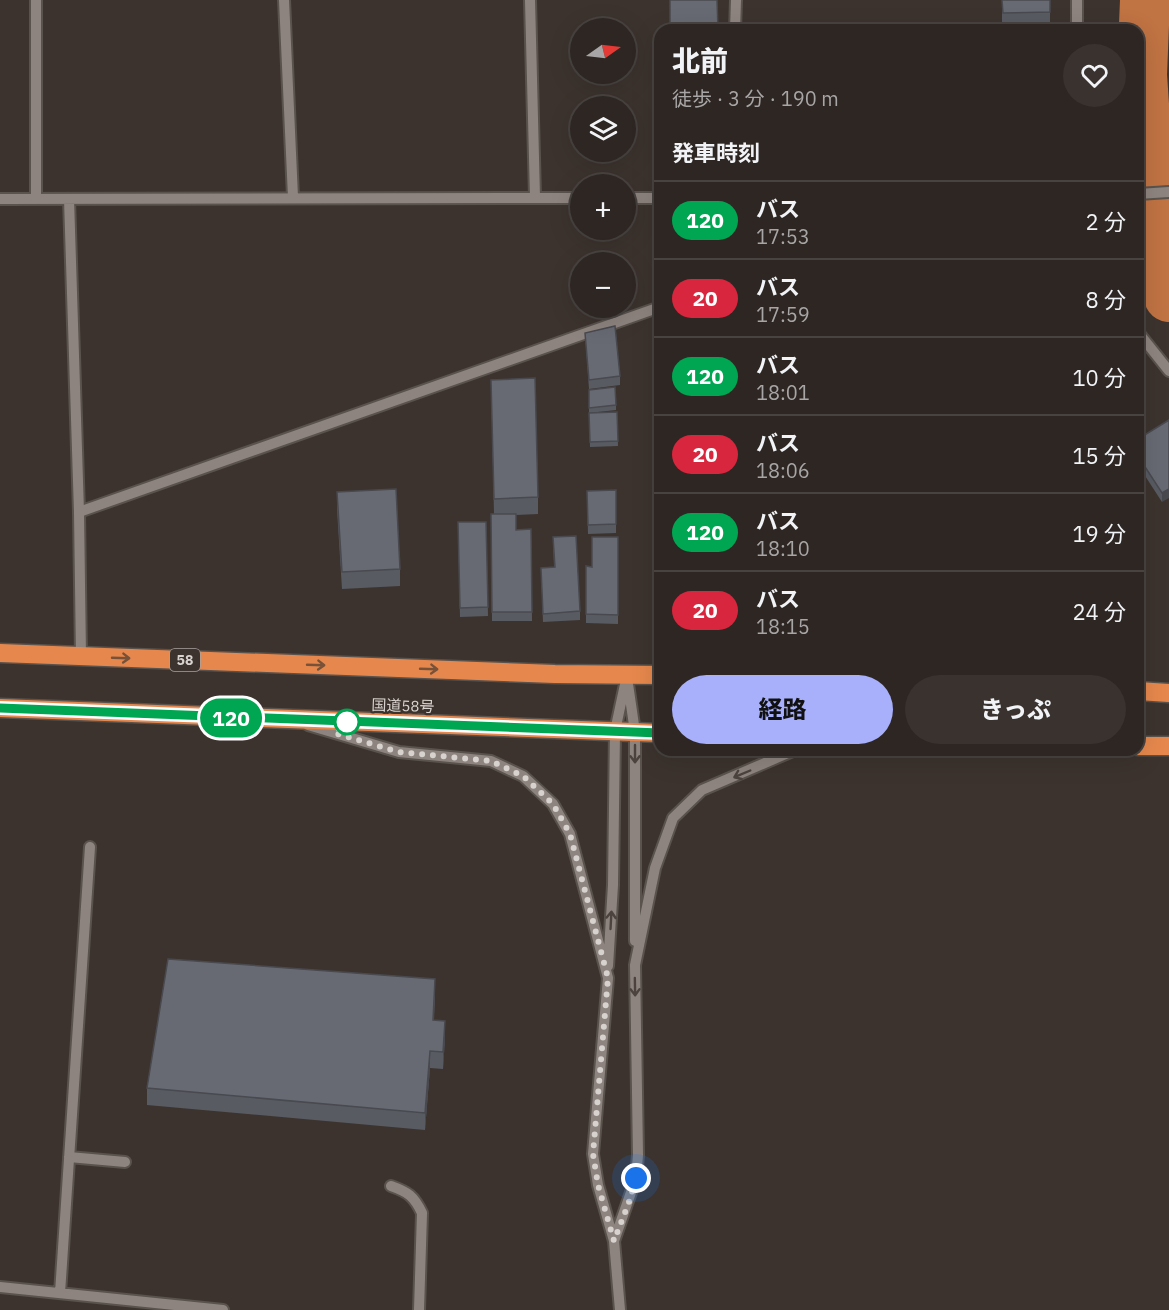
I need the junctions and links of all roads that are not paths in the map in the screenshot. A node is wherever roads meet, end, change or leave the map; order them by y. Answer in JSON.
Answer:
{"nodes":[{"id":1,"x":36,"y":0,"type":"edge"},
{"id":2,"x":284,"y":0,"type":"edge"},
{"id":3,"x":530,"y":0,"type":"edge"},
{"id":4,"x":736,"y":0,"type":"edge"},
{"id":5,"x":1077,"y":0,"type":"edge"},
{"id":6,"x":735,"y":24,"type":"edge"},
{"id":7,"x":1077,"y":24,"type":"edge"},
{"id":8,"x":1169,"y":192,"type":"edge"},
{"id":9,"x":1144,"y":194,"type":"edge"},
{"id":10,"x":292,"y":197,"type":"junction"},
{"id":11,"x":535,"y":197,"type":"junction"},
{"id":12,"x":570,"y":198,"type":"edge"},
{"id":13,"x":636,"y":198,"type":"edge"},
{"id":14,"x":654,"y":198,"type":"edge"},
{"id":15,"x":0,"y":199,"type":"edge"},
{"id":16,"x":36,"y":199,"type":"junction"},
{"id":17,"x":69,"y":199,"type":"junction"},
{"id":18,"x":654,"y":309,"type":"edge"},
{"id":19,"x":1144,"y":340,"type":"edge"},
{"id":20,"x":1169,"y":371,"type":"edge"},
{"id":21,"x":79,"y":512,"type":"junction"},
{"id":22,"x":0,"y":653,"type":"edge"},
{"id":23,"x":81,"y":657,"type":"junction"},
{"id":24,"x":627,"y":675,"type":"junction"},
{"id":25,"x":654,"y":675,"type":"edge"},
{"id":26,"x":1144,"y":691,"type":"edge"},
{"id":27,"x":1169,"y":693,"type":"edge"},
{"id":28,"x":0,"y":708,"type":"edge"},
{"id":29,"x":291,"y":720,"type":"junction"},
{"id":30,"x":615,"y":731,"type":"junction"},
{"id":31,"x":635,"y":732,"type":"junction"},
{"id":32,"x":654,"y":733,"type":"edge"},
{"id":33,"x":1144,"y":746,"type":"edge"},
{"id":34,"x":1169,"y":746,"type":"edge"},
{"id":35,"x":781,"y":756,"type":"edge"},
{"id":36,"x":90,"y":847,"type":"dead end"},
{"id":37,"x":635,"y":965,"type":"junction"},
{"id":38,"x":608,"y":978,"type":"junction"},
{"id":39,"x":69,"y":1157,"type":"junction"},
{"id":40,"x":125,"y":1162,"type":"dead end"},
{"id":41,"x":391,"y":1186,"type":"dead end"},
{"id":42,"x":614,"y":1241,"type":"junction"},
{"id":43,"x":0,"y":1287,"type":"edge"},
{"id":44,"x":60,"y":1293,"type":"junction"},
{"id":45,"x":177,"y":1308,"type":"edge"},
{"id":46,"x":223,"y":1310,"type":"edge"},
{"id":47,"x":419,"y":1310,"type":"edge"},
{"id":48,"x":620,"y":1310,"type":"edge"}],
"edges":[{"from":1,"to":16,"type":"street"},
{"from":2,"to":10,"type":"street"},
{"from":3,"to":11,"type":"street"},
{"from":4,"to":6,"type":"street"},
{"from":5,"to":7,"type":"street"},
{"from":8,"to":9,"type":"street"},
{"from":10,"to":11,"type":"street"},
{"from":10,"to":17,"type":"street"},
{"from":11,"to":12,"type":"street"},
{"from":13,"to":14,"type":"street"},
{"from":15,"to":16,"type":"street"},
{"from":16,"to":17,"type":"street"},
{"from":17,"to":21,"type":"street"},
{"from":18,"to":21,"type":"street"},
{"from":19,"to":20,"type":"street"},
{"from":21,"to":23,"type":"street"},
{"from":22,"to":23,"type":"highway","number":"58"},
{"from":23,"to":24,"type":"highway","number":"58","one_way":true},
{"from":24,"to":25,"type":"highway","number":"58"},
{"from":24,"to":30,"type":"street"},
{"from":24,"to":31,"type":"street"},
{"from":26,"to":27,"type":"highway"},
{"from":28,"to":29,"type":"highway","name":"国道58号"},
{"from":29,"to":30,"type":"highway","name":"国道58号"},
{"from":29,"to":38,"type":"street"},
{"from":30,"to":31,"type":"highway","name":"国道58号"},
{"from":38,"to":30,"type":"street","one_way":true},
{"from":31,"to":32,"type":"highway","name":"国道58号"},
{"from":31,"to":37,"type":"street","one_way":true},
{"from":33,"to":34,"type":"highway"},
{"from":35,"to":37,"type":"street","one_way":true},
{"from":36,"to":39,"type":"street"},
{"from":37,"to":42,"type":"street","one_way":true},
{"from":38,"to":42,"type":"street"},
{"from":39,"to":40,"type":"street"},
{"from":39,"to":44,"type":"street"},
{"from":41,"to":47,"type":"street"},
{"from":42,"to":48,"type":"street"},
{"from":43,"to":44,"type":"street"},
{"from":44,"to":45,"type":"street"},
{"from":45,"to":46,"type":"street"}]}
